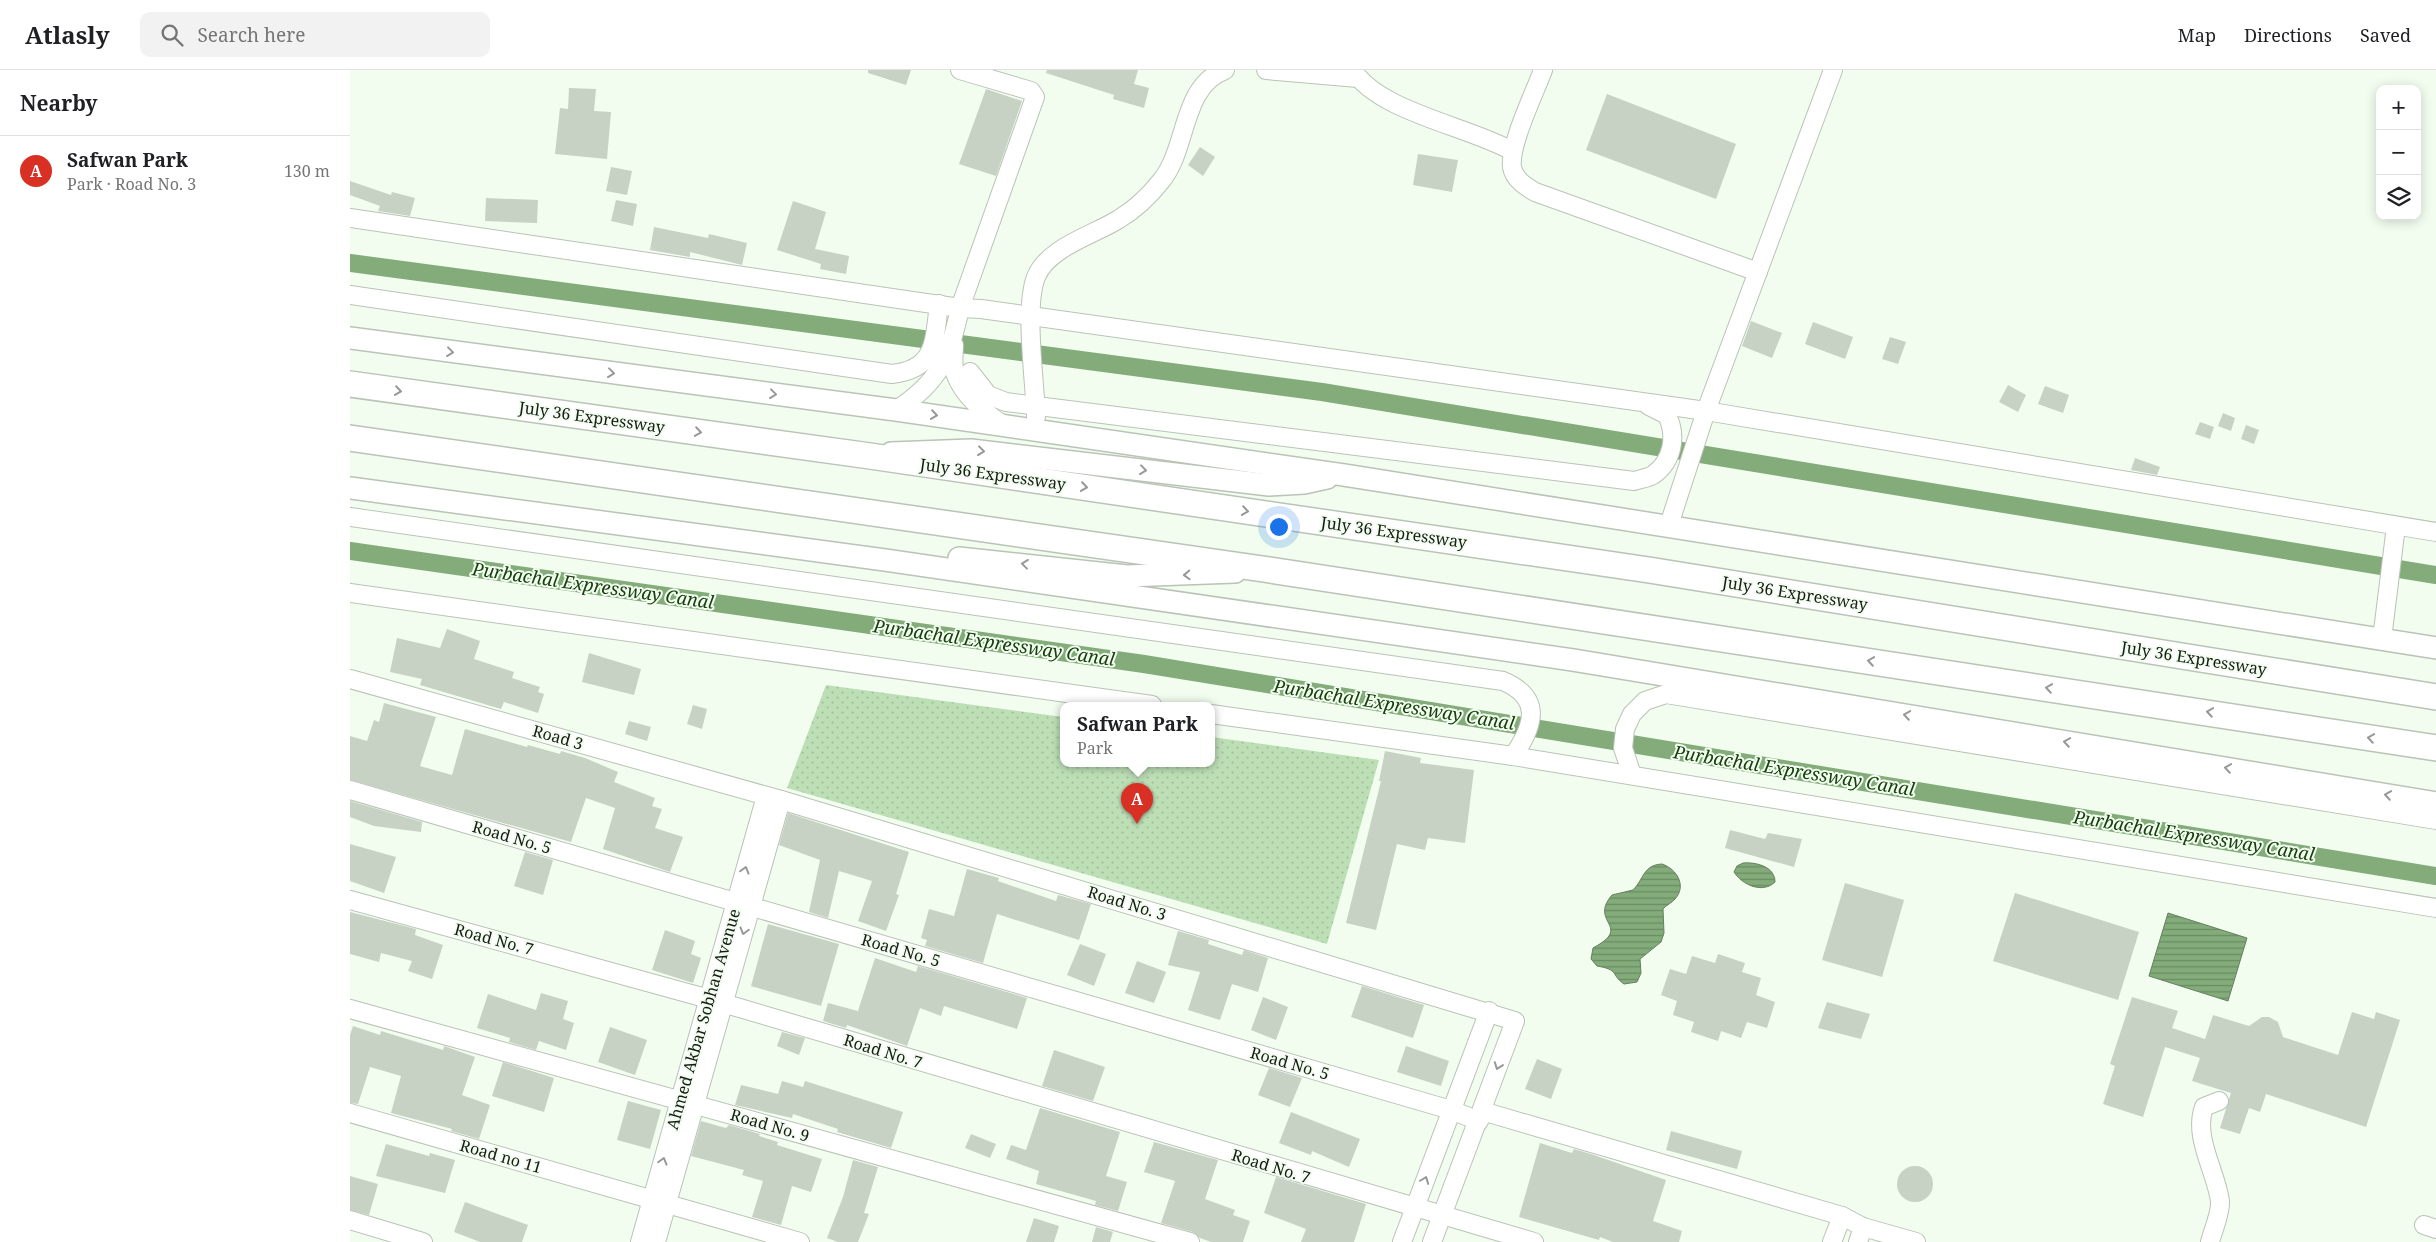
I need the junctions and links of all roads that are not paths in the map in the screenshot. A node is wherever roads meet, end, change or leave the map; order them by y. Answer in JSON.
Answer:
{"nodes":[{"id":1,"x":960,"y":70,"type":"edge"},
{"id":2,"x":1225,"y":70,"type":"edge"},
{"id":3,"x":1266,"y":70,"type":"edge"},
{"id":4,"x":1543,"y":70,"type":"edge"},
{"id":5,"x":1833,"y":70,"type":"edge"},
{"id":6,"x":1356,"y":74,"type":"edge"},
{"id":7,"x":1512,"y":151,"type":"junction"},
{"id":8,"x":350,"y":218,"type":"edge"},
{"id":9,"x":1758,"y":272,"type":"junction"},
{"id":10,"x":350,"y":296,"type":"edge"},
{"id":11,"x":939,"y":304,"type":"junction"},
{"id":12,"x":960,"y":308,"type":"junction"},
{"id":13,"x":350,"y":338,"type":"edge"},
{"id":14,"x":953,"y":340,"type":"junction"},
{"id":15,"x":970,"y":372,"type":"dead end"},
{"id":16,"x":350,"y":384,"type":"edge"},
{"id":17,"x":1642,"y":402,"type":"junction"},
{"id":18,"x":896,"y":410,"type":"junction"},
{"id":19,"x":1706,"y":411,"type":"junction"},
{"id":20,"x":1003,"y":425,"type":"junction"},
{"id":21,"x":1036,"y":430,"type":"junction"},
{"id":22,"x":350,"y":438,"type":"edge"},
{"id":23,"x":863,"y":455,"type":"junction"},
{"id":24,"x":1344,"y":475,"type":"junction"},
{"id":25,"x":350,"y":488,"type":"edge"},
{"id":26,"x":350,"y":518,"type":"edge"},
{"id":27,"x":1669,"y":525,"type":"junction"},
{"id":28,"x":2396,"y":526,"type":"junction"},
{"id":29,"x":2436,"y":532,"type":"edge"},
{"id":30,"x":885,"y":560,"type":"junction"},
{"id":31,"x":1270,"y":570,"type":"junction"},
{"id":32,"x":350,"y":593,"type":"edge"},
{"id":33,"x":2382,"y":639,"type":"junction"},
{"id":34,"x":2436,"y":648,"type":"edge"},
{"id":35,"x":350,"y":679,"type":"edge"},
{"id":36,"x":2436,"y":698,"type":"edge"},
{"id":37,"x":1131,"y":702,"type":"edge"},
{"id":38,"x":1215,"y":715,"type":"edge"},
{"id":39,"x":2436,"y":748,"type":"edge"},
{"id":40,"x":1513,"y":756,"type":"junction"},
{"id":41,"x":1632,"y":775,"type":"junction"},
{"id":42,"x":350,"y":790,"type":"edge"},
{"id":43,"x":774,"y":798,"type":"junction"},
{"id":44,"x":2436,"y":802,"type":"edge"},
{"id":45,"x":2436,"y":820,"type":"edge"},
{"id":46,"x":350,"y":900,"type":"edge"},
{"id":47,"x":744,"y":904,"type":"junction"},
{"id":48,"x":2436,"y":908,"type":"edge"},
{"id":49,"x":716,"y":1001,"type":"junction"},
{"id":50,"x":350,"y":1009,"type":"edge"},
{"id":51,"x":1489,"y":1011,"type":"junction"},
{"id":52,"x":2219,"y":1101,"type":"dead end"},
{"id":53,"x":688,"y":1102,"type":"junction"},
{"id":54,"x":1451,"y":1110,"type":"junction"},
{"id":55,"x":350,"y":1113,"type":"edge"},
{"id":56,"x":1480,"y":1116,"type":"junction"},
{"id":57,"x":660,"y":1201,"type":"junction"},
{"id":58,"x":1414,"y":1208,"type":"junction"},
{"id":59,"x":1442,"y":1216,"type":"junction"},
{"id":60,"x":1842,"y":1216,"type":"junction"},
{"id":61,"x":350,"y":1220,"type":"edge"},
{"id":62,"x":1860,"y":1234,"type":"edge"},
{"id":63,"x":423,"y":1242,"type":"edge"},
{"id":64,"x":640,"y":1242,"type":"edge"},
{"id":65,"x":656,"y":1242,"type":"edge"},
{"id":66,"x":800,"y":1242,"type":"edge"},
{"id":67,"x":1190,"y":1242,"type":"edge"},
{"id":68,"x":1402,"y":1242,"type":"edge"},
{"id":69,"x":1432,"y":1242,"type":"edge"},
{"id":70,"x":1534,"y":1242,"type":"edge"},
{"id":71,"x":1832,"y":1242,"type":"edge"},
{"id":72,"x":1916,"y":1242,"type":"edge"},
{"id":73,"x":2210,"y":1242,"type":"edge"}],
"edges":[{"from":1,"to":12,"type":"street"},
{"from":2,"to":21,"type":"street"},
{"from":3,"to":6,"type":"street"},
{"from":4,"to":7,"type":"street"},
{"from":5,"to":9,"type":"street"},
{"from":6,"to":7,"type":"street"},
{"from":7,"to":9,"type":"street"},
{"from":8,"to":11,"type":"street"},
{"from":9,"to":19,"type":"street"},
{"from":10,"to":11,"type":"street"},
{"from":11,"to":12,"type":"street"},
{"from":12,"to":14,"type":"street"},
{"from":12,"to":17,"type":"street"},
{"from":13,"to":18,"type":"main road","one_way":true},
{"from":14,"to":18,"type":"street"},
{"from":14,"to":20,"type":"street"},
{"from":15,"to":17,"type":"street"},
{"from":16,"to":23,"type":"highway","name":"July 36 Expressway","one_way":true},
{"from":17,"to":19,"type":"street"},
{"from":18,"to":20,"type":"main road","one_way":true},
{"from":19,"to":27,"type":"street"},
{"from":19,"to":28,"type":"street"},
{"from":20,"to":21,"type":"main road"},
{"from":21,"to":24,"type":"main road"},
{"from":22,"to":31,"type":"highway"},
{"from":23,"to":24,"type":"main road","one_way":true},
{"from":23,"to":36,"type":"highway","name":"July 36 Expressway","one_way":true},
{"from":24,"to":27,"type":"main road"},
{"from":25,"to":30,"type":"main road"},
{"from":26,"to":40,"type":"street"},
{"from":27,"to":33,"type":"main road"},
{"from":28,"to":29,"type":"street"},
{"from":28,"to":33,"type":"street"},
{"from":31,"to":30,"type":"main road","one_way":true},
{"from":44,"to":30,"type":"main road","one_way":true},
{"from":39,"to":31,"type":"highway","one_way":true},
{"from":32,"to":37,"type":"street"},
{"from":33,"to":34,"type":"main road"},
{"from":35,"to":43,"type":"street","name":"Road 3"},
{"from":38,"to":40,"type":"street"},
{"from":40,"to":41,"type":"street"},
{"from":41,"to":45,"type":"street"},
{"from":41,"to":48,"type":"street"},
{"from":42,"to":47,"type":"street","name":"Road No. 5"},
{"from":43,"to":47,"type":"street","name":"Ahmed Akbar Sobhan Avenue"},
{"from":43,"to":51,"type":"street","name":"Road No. 3"},
{"from":46,"to":49,"type":"street","name":"Road No. 7"},
{"from":47,"to":49,"type":"street","name":"Ahmed Akbar Sobhan Avenue"},
{"from":47,"to":54,"type":"street","name":"Road No. 5"},
{"from":49,"to":53,"type":"street","name":"Ahmed Akbar Sobhan Avenue"},
{"from":49,"to":58,"type":"street","name":"Road No. 7"},
{"from":50,"to":53,"type":"street","name":"Road No. 9"},
{"from":51,"to":54,"type":"street"},
{"from":51,"to":56,"type":"street","name":"Road No. 3","one_way":true},
{"from":52,"to":73,"type":"street"},
{"from":53,"to":57,"type":"street","name":"Ahmed Akbar Sobhan Avenue"},
{"from":53,"to":67,"type":"street","name":"Road No. 9"},
{"from":54,"to":56,"type":"street","name":"Road No. 5"},
{"from":58,"to":54,"type":"street","one_way":true},
{"from":55,"to":57,"type":"street","name":"Road no 11"},
{"from":56,"to":59,"type":"street"},
{"from":56,"to":60,"type":"street","name":"Road No. 5"},
{"from":57,"to":64,"type":"street","name":"Ahmed Akbar Sobhan Avenue"},
{"from":57,"to":65,"type":"street","name":"Ahmed Akbar Sobhan Avenue"},
{"from":57,"to":66,"type":"street","name":"Road no 11"},
{"from":58,"to":59,"type":"street","name":"Road No. 7"},
{"from":58,"to":68,"type":"street"},
{"from":59,"to":69,"type":"street"},
{"from":59,"to":70,"type":"street","name":"Road No. 7"},
{"from":60,"to":62,"type":"street","name":"Road No. 5"},
{"from":60,"to":71,"type":"street"},
{"from":61,"to":63,"type":"street"},
{"from":62,"to":72,"type":"street","name":"Road No. 5"}]}
